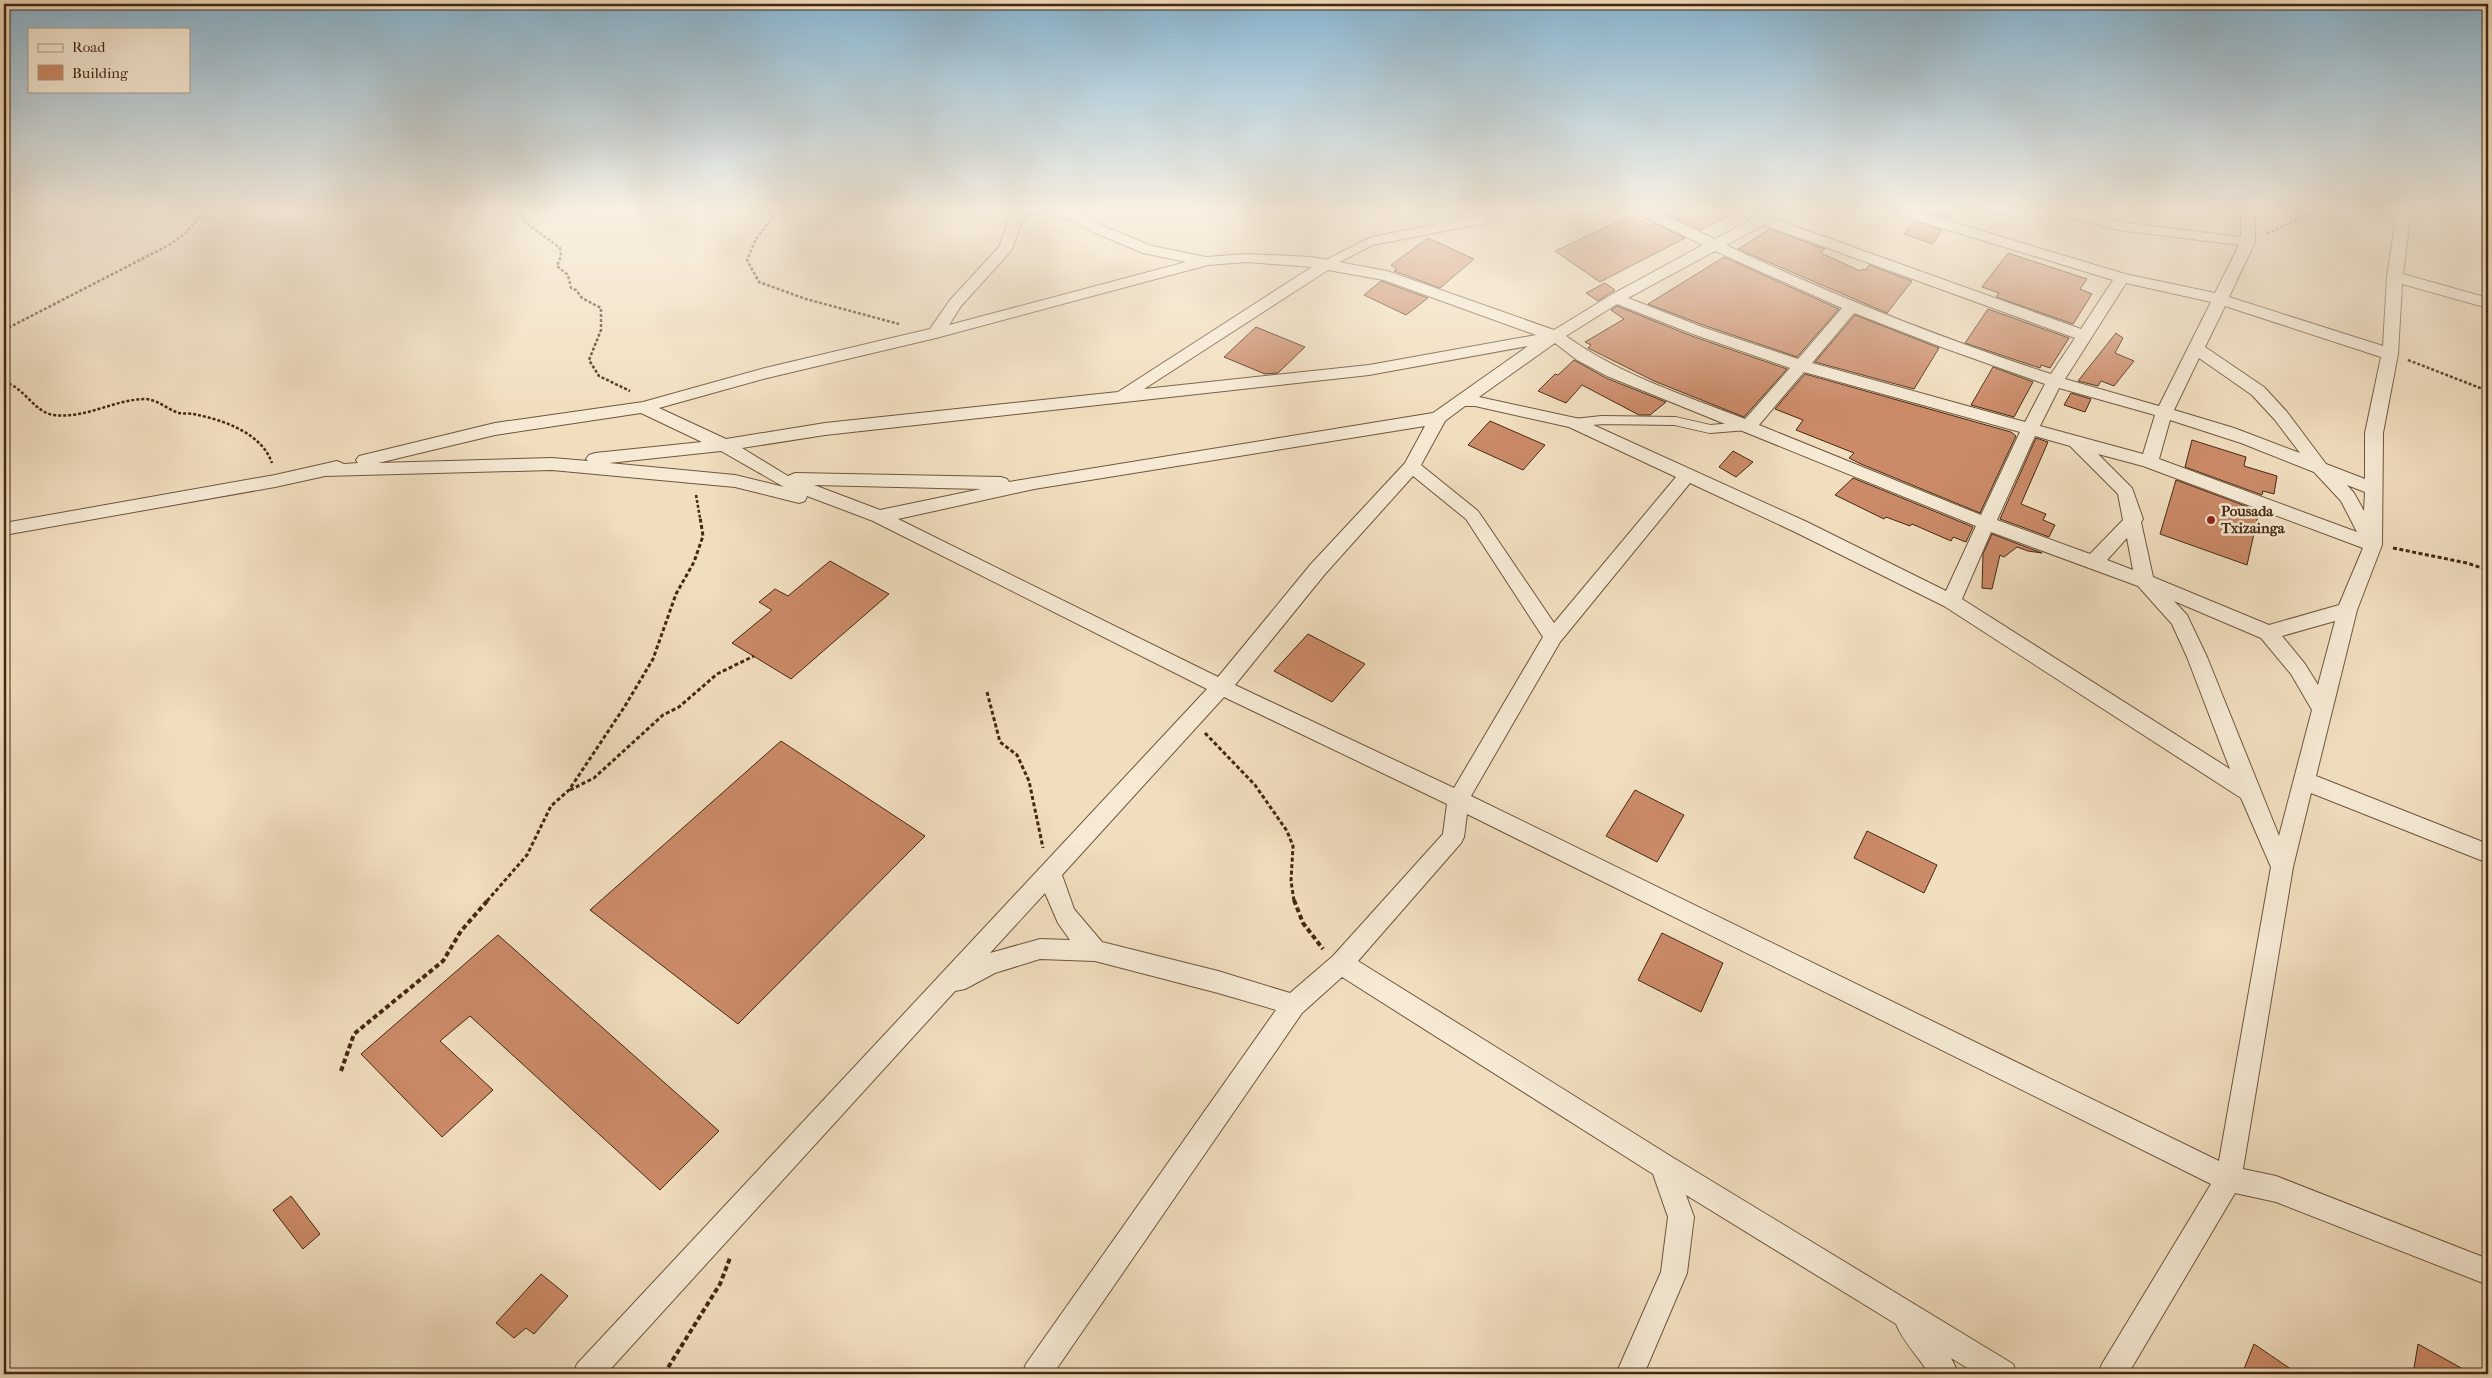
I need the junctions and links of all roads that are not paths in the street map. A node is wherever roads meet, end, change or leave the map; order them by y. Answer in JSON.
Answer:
{"nodes":[{"id":1,"x":981,"y":275,"type":"edge"},
{"id":2,"x":1154,"y":275,"type":"edge"},
{"id":3,"x":1309,"y":275,"type":"edge"},
{"id":4,"x":1383,"y":275,"type":"edge"},
{"id":5,"x":1659,"y":275,"type":"edge"},
{"id":6,"x":1782,"y":275,"type":"edge"},
{"id":7,"x":1925,"y":275,"type":"edge"},
{"id":8,"x":2113,"y":275,"type":"edge"},
{"id":9,"x":2232,"y":275,"type":"edge"},
{"id":10,"x":2395,"y":277,"type":"joint"},
{"id":11,"x":2122,"y":278,"type":"junction"},
{"id":12,"x":1616,"y":298,"type":"junction"},
{"id":13,"x":2220,"y":299,"type":"junction"},
{"id":14,"x":2488,"y":303,"type":"edge"},
{"id":15,"x":1852,"y":306,"type":"junction"},
{"id":16,"x":936,"y":334,"type":"junction"},
{"id":17,"x":1555,"y":336,"type":"junction"},
{"id":18,"x":2084,"y":336,"type":"junction"},
{"id":19,"x":2196,"y":348,"type":"junction"},
{"id":20,"x":2390,"y":354,"type":"junction"},
{"id":21,"x":1802,"y":366,"type":"junction"},
{"id":22,"x":2055,"y":381,"type":"junction"},
{"id":23,"x":1121,"y":397,"type":"junction"},
{"id":24,"x":1460,"y":400,"type":"junction"},
{"id":25,"x":643,"y":407,"type":"junction"},
{"id":26,"x":2164,"y":413,"type":"junction"},
{"id":27,"x":1438,"y":418,"type":"junction"},
{"id":28,"x":1574,"y":423,"type":"junction"},
{"id":29,"x":1749,"y":426,"type":"junction"},
{"id":30,"x":2029,"y":430,"type":"junction"},
{"id":31,"x":2077,"y":443,"type":"junction"},
{"id":32,"x":724,"y":445,"type":"junction"},
{"id":33,"x":2149,"y":462,"type":"junction"},
{"id":34,"x":552,"y":464,"type":"junction"},
{"id":35,"x":1412,"y":466,"type":"junction"},
{"id":36,"x":326,"y":470,"type":"junction"},
{"id":37,"x":2322,"y":471,"type":"junction"},
{"id":38,"x":1688,"y":474,"type":"junction"},
{"id":39,"x":780,"y":479,"type":"junction"},
{"id":40,"x":735,"y":481,"type":"junction"},
{"id":41,"x":1034,"y":483,"type":"junction"},
{"id":42,"x":2374,"y":489,"type":"junction"},
{"id":43,"x":879,"y":517,"type":"junction"},
{"id":44,"x":2134,"y":519,"type":"junction"},
{"id":45,"x":1985,"y":523,"type":"junction"},
{"id":46,"x":4,"y":529,"type":"edge"},
{"id":47,"x":2373,"y":545,"type":"junction"},
{"id":48,"x":2094,"y":562,"type":"junction"},
{"id":49,"x":2145,"y":581,"type":"junction"},
{"id":50,"x":1951,"y":601,"type":"junction"},
{"id":51,"x":2347,"y":610,"type":"junction"},
{"id":52,"x":2268,"y":633,"type":"junction"},
{"id":53,"x":1552,"y":637,"type":"junction"},
{"id":54,"x":1221,"y":687,"type":"junction"},
{"id":55,"x":2322,"y":710,"type":"junction"},
{"id":56,"x":2303,"y":780,"type":"junction"},
{"id":57,"x":2249,"y":792,"type":"junction"},
{"id":58,"x":1458,"y":800,"type":"junction"},
{"id":59,"x":2488,"y":854,"type":"edge"},
{"id":60,"x":2282,"y":867,"type":"junction"},
{"id":61,"x":1050,"y":873,"type":"junction"},
{"id":62,"x":1095,"y":951,"type":"junction"},
{"id":63,"x":1341,"y":963,"type":"junction"},
{"id":64,"x":944,"y":987,"type":"junction"},
{"id":65,"x":1294,"y":1006,"type":"junction"},
{"id":66,"x":1663,"y":1166,"type":"junction"},
{"id":67,"x":2228,"y":1179,"type":"junction"},
{"id":68,"x":2488,"y":1272,"type":"edge"},
{"id":69,"x":1898,"y":1310,"type":"junction"},
{"id":70,"x":587,"y":1374,"type":"edge"},
{"id":71,"x":1036,"y":1374,"type":"edge"},
{"id":72,"x":1630,"y":1374,"type":"edge"},
{"id":73,"x":1945,"y":1374,"type":"edge"},
{"id":74,"x":2003,"y":1374,"type":"edge"},
{"id":75,"x":2112,"y":1374,"type":"edge"}],
"edges":[{"from":1,"to":16,"type":"street"},
{"from":2,"to":16,"type":"street"},
{"from":3,"to":23,"type":"street"},
{"from":4,"to":17,"type":"street"},
{"from":5,"to":12,"type":"street"},
{"from":6,"to":15,"type":"street"},
{"from":7,"to":18,"type":"street"},
{"from":8,"to":11,"type":"street"},
{"from":9,"to":13,"type":"street"},
{"from":10,"to":14,"type":"street"},
{"from":10,"to":20,"type":"street"},
{"from":11,"to":13,"type":"street"},
{"from":11,"to":18,"type":"street"},
{"from":12,"to":17,"type":"street"},
{"from":12,"to":21,"type":"street"},
{"from":13,"to":19,"type":"street"},
{"from":13,"to":20,"type":"street"},
{"from":15,"to":21,"type":"street"},
{"from":15,"to":22,"type":"street"},
{"from":16,"to":25,"type":"street"},
{"from":17,"to":23,"type":"street"},
{"from":17,"to":24,"type":"street"},
{"from":17,"to":29,"type":"street"},
{"from":18,"to":22,"type":"street"},
{"from":19,"to":26,"type":"street"},
{"from":19,"to":37,"type":"street"},
{"from":20,"to":42,"type":"street"},
{"from":21,"to":29,"type":"street"},
{"from":21,"to":30,"type":"street"},
{"from":22,"to":26,"type":"street"},
{"from":22,"to":30,"type":"street"},
{"from":23,"to":32,"type":"street"},
{"from":24,"to":27,"type":"street"},
{"from":24,"to":28,"type":"street"},
{"from":25,"to":32,"type":"street"},
{"from":25,"to":36,"type":"street"},
{"from":26,"to":33,"type":"street"},
{"from":26,"to":37,"type":"street"},
{"from":27,"to":35,"type":"street"},
{"from":27,"to":41,"type":"street"},
{"from":28,"to":29,"type":"lane"},
{"from":28,"to":38,"type":"street"},
{"from":29,"to":45,"type":"street"},
{"from":30,"to":31,"type":"street"},
{"from":30,"to":45,"type":"street"},
{"from":31,"to":33,"type":"street"},
{"from":31,"to":44,"type":"street"},
{"from":32,"to":34,"type":"street"},
{"from":32,"to":39,"type":"street"},
{"from":33,"to":47,"type":"street"},
{"from":34,"to":36,"type":"street"},
{"from":34,"to":40,"type":"street"},
{"from":35,"to":53,"type":"street"},
{"from":35,"to":54,"type":"street"},
{"from":36,"to":46,"type":"street"},
{"from":37,"to":42,"type":"street"},
{"from":37,"to":47,"type":"street"},
{"from":38,"to":50,"type":"street"},
{"from":38,"to":53,"type":"street"},
{"from":39,"to":40,"type":"street"},
{"from":39,"to":41,"type":"street"},
{"from":39,"to":43,"type":"street"},
{"from":40,"to":43,"type":"street"},
{"from":41,"to":43,"type":"street"},
{"from":42,"to":47,"type":"street"},
{"from":43,"to":54,"type":"street"},
{"from":44,"to":48,"type":"street"},
{"from":44,"to":49,"type":"street"},
{"from":45,"to":48,"type":"street"},
{"from":45,"to":50,"type":"street"},
{"from":47,"to":51,"type":"street"},
{"from":48,"to":49,"type":"street"},
{"from":49,"to":52,"type":"street"},
{"from":49,"to":57,"type":"street"},
{"from":50,"to":57,"type":"street"},
{"from":51,"to":52,"type":"street"},
{"from":51,"to":55,"type":"street"},
{"from":52,"to":55,"type":"street"},
{"from":53,"to":58,"type":"street"},
{"from":54,"to":58,"type":"street"},
{"from":54,"to":61,"type":"street"},
{"from":55,"to":56,"type":"street"},
{"from":56,"to":59,"type":"street"},
{"from":56,"to":60,"type":"street"},
{"from":57,"to":60,"type":"street"},
{"from":58,"to":63,"type":"street"},
{"from":58,"to":67,"type":"street"},
{"from":60,"to":67,"type":"street"},
{"from":61,"to":62,"type":"street"},
{"from":61,"to":64,"type":"street"},
{"from":62,"to":64,"type":"street"},
{"from":62,"to":65,"type":"street"},
{"from":63,"to":65,"type":"street"},
{"from":63,"to":66,"type":"street"},
{"from":64,"to":70,"type":"street"},
{"from":65,"to":71,"type":"street"},
{"from":66,"to":69,"type":"street"},
{"from":66,"to":72,"type":"street"},
{"from":67,"to":68,"type":"street"},
{"from":67,"to":75,"type":"street"},
{"from":69,"to":73,"type":"street"},
{"from":69,"to":74,"type":"street"}]}
